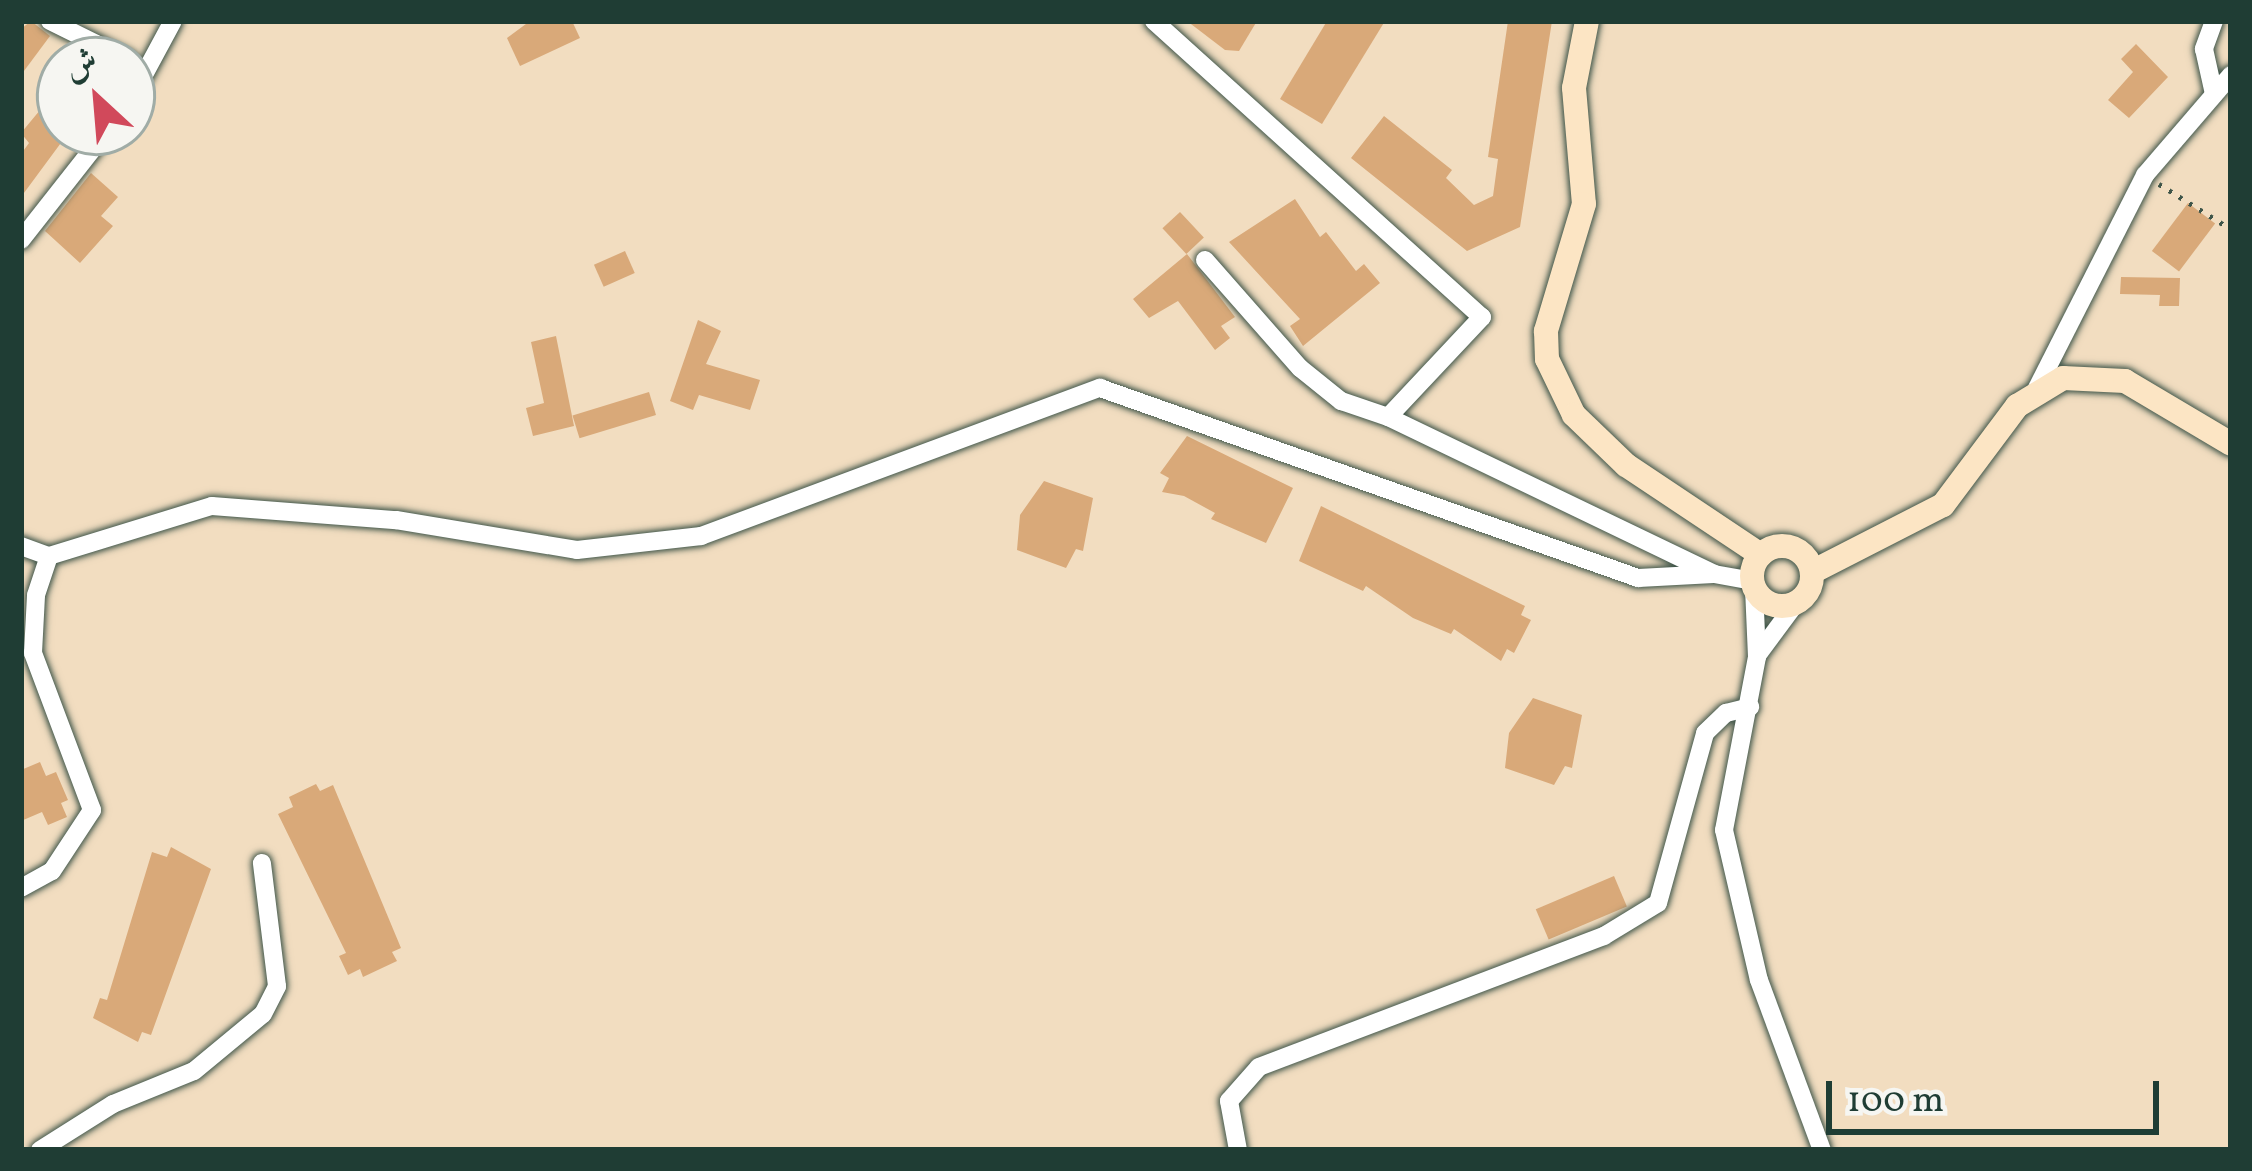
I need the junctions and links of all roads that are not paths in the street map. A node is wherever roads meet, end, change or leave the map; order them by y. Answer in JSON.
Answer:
{"nodes":[{"id":1,"x":50,"y":21,"type":"edge"},
{"id":2,"x":172,"y":21,"type":"edge"},
{"id":3,"x":1154,"y":21,"type":"edge"},
{"id":4,"x":1587,"y":21,"type":"edge"},
{"id":5,"x":2214,"y":21,"type":"edge"},
{"id":6,"x":80,"y":36,"type":"edge"},
{"id":7,"x":156,"y":61,"type":"edge"},
{"id":8,"x":2231,"y":74,"type":"edge"},
{"id":9,"x":2214,"y":94,"type":"junction"},
{"id":10,"x":87,"y":156,"type":"edge"},
{"id":11,"x":21,"y":240,"type":"edge"},
{"id":12,"x":1205,"y":260,"type":"dead end"},
{"id":13,"x":2037,"y":388,"type":"junction"},
{"id":14,"x":1388,"y":417,"type":"junction"},
{"id":15,"x":2231,"y":444,"type":"edge"},
{"id":16,"x":21,"y":546,"type":"edge"},
{"id":17,"x":49,"y":556,"type":"junction"},
{"id":18,"x":1761,"y":556,"type":"junction"},
{"id":19,"x":1812,"y":572,"type":"junction"},
{"id":20,"x":1714,"y":574,"type":"junction"},
{"id":21,"x":1754,"y":585,"type":"junction"},
{"id":22,"x":1796,"y":603,"type":"junction"},
{"id":23,"x":1757,"y":657,"type":"junction"},
{"id":24,"x":1750,"y":706,"type":"junction"},
{"id":25,"x":262,"y":863,"type":"dead end"},
{"id":26,"x":21,"y":888,"type":"edge"},
{"id":27,"x":40,"y":1150,"type":"edge"},
{"id":28,"x":1238,"y":1150,"type":"edge"},
{"id":29,"x":1822,"y":1150,"type":"edge"}],
"edges":[{"from":1,"to":6,"type":"street"},
{"from":2,"to":7,"type":"street"},
{"from":3,"to":14,"type":"street"},
{"from":4,"to":18,"type":"main road"},
{"from":5,"to":9,"type":"street"},
{"from":8,"to":9,"type":"street"},
{"from":9,"to":13,"type":"street"},
{"from":10,"to":11,"type":"street"},
{"from":12,"to":14,"type":"street"},
{"from":13,"to":15,"type":"main road"},
{"from":13,"to":19,"type":"main road"},
{"from":14,"to":20,"type":"street"},
{"from":16,"to":17,"type":"street"},
{"from":17,"to":20,"type":"street"},
{"from":17,"to":26,"type":"street"},
{"from":18,"to":19,"type":"main road"},
{"from":18,"to":21,"type":"main road"},
{"from":19,"to":22,"type":"main road"},
{"from":20,"to":21,"type":"street"},
{"from":21,"to":22,"type":"main road"},
{"from":21,"to":23,"type":"street"},
{"from":22,"to":23,"type":"street"},
{"from":23,"to":24,"type":"street"},
{"from":24,"to":28,"type":"street"},
{"from":24,"to":29,"type":"street"},
{"from":25,"to":27,"type":"street"}]}
